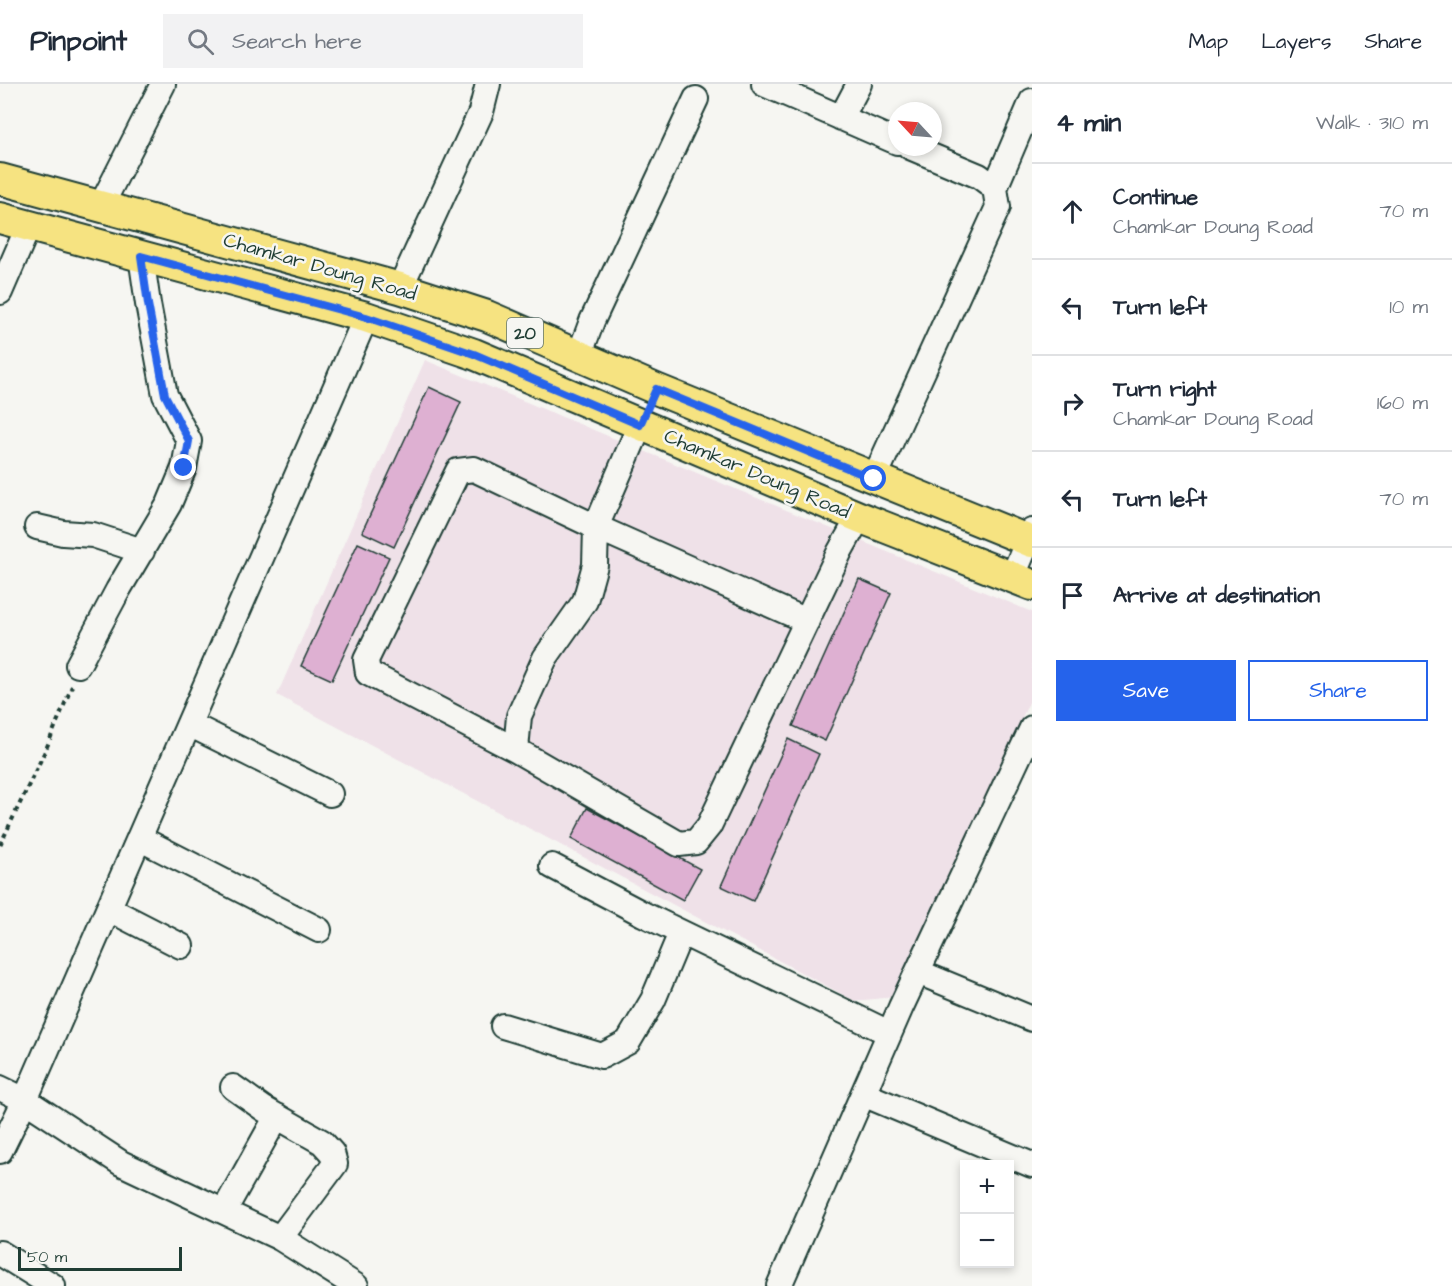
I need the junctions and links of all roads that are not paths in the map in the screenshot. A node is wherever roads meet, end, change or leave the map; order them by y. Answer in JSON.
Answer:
{"nodes":[{"id":1,"x":163,"y":84,"type":"edge"},
{"id":2,"x":488,"y":84,"type":"edge"},
{"id":3,"x":764,"y":84,"type":"edge"},
{"id":4,"x":859,"y":84,"type":"edge"},
{"id":5,"x":696,"y":99,"type":"dead end"},
{"id":6,"x":1029,"y":115,"type":"edge"},
{"id":7,"x":841,"y":118,"type":"junction"},
{"id":8,"x":888,"y":138,"type":"edge"},
{"id":9,"x":931,"y":156,"type":"edge"},
{"id":10,"x":0,"y":179,"type":"edge"},
{"id":11,"x":995,"y":188,"type":"junction"},
{"id":12,"x":101,"y":206,"type":"junction"},
{"id":13,"x":0,"y":218,"type":"edge"},
{"id":14,"x":29,"y":225,"type":"junction"},
{"id":15,"x":141,"y":256,"type":"junction"},
{"id":16,"x":400,"y":288,"type":"junction"},
{"id":17,"x":0,"y":292,"type":"edge"},
{"id":18,"x":366,"y":317,"type":"junction"},
{"id":19,"x":579,"y":357,"type":"junction"},
{"id":20,"x":656,"y":389,"type":"junction"},
{"id":21,"x":640,"y":425,"type":"junction"},
{"id":22,"x":874,"y":479,"type":"junction"},
{"id":23,"x":858,"y":517,"type":"junction"},
{"id":24,"x":37,"y":527,"type":"dead end"},
{"id":25,"x":596,"y":527,"type":"junction"},
{"id":26,"x":1031,"y":538,"type":"edge"},
{"id":27,"x":142,"y":551,"type":"junction"},
{"id":28,"x":1022,"y":581,"type":"edge"},
{"id":29,"x":807,"y":621,"type":"junction"},
{"id":30,"x":78,"y":665,"type":"road end"},
{"id":31,"x":189,"y":724,"type":"junction"},
{"id":32,"x":1032,"y":728,"type":"edge"},
{"id":33,"x":516,"y":750,"type":"junction"},
{"id":34,"x":330,"y":794,"type":"dead end"},
{"id":35,"x":139,"y":838,"type":"junction"},
{"id":36,"x":552,"y":866,"type":"dead end"},
{"id":37,"x":109,"y":909,"type":"junction"},
{"id":38,"x":319,"y":930,"type":"dead end"},
{"id":39,"x":681,"y":933,"type":"junction"},
{"id":40,"x":181,"y":946,"type":"dead end"},
{"id":41,"x":918,"y":972,"type":"junction"},
{"id":42,"x":1032,"y":1019,"type":"edge"},
{"id":43,"x":503,"y":1026,"type":"dead end"},
{"id":44,"x":889,"y":1034,"type":"junction"},
{"id":45,"x":233,"y":1087,"type":"dead end"},
{"id":46,"x":0,"y":1088,"type":"edge"},
{"id":47,"x":863,"y":1094,"type":"junction"},
{"id":48,"x":25,"y":1100,"type":"junction"},
{"id":49,"x":277,"y":1116,"type":"junction"},
{"id":50,"x":0,"y":1151,"type":"edge"},
{"id":51,"x":1032,"y":1165,"type":"edge"},
{"id":52,"x":224,"y":1211,"type":"junction"},
{"id":53,"x":280,"y":1238,"type":"junction"},
{"id":54,"x":0,"y":1254,"type":"edge"},
{"id":55,"x":53,"y":1286,"type":"edge"},
{"id":56,"x":356,"y":1286,"type":"edge"},
{"id":57,"x":779,"y":1286,"type":"edge"}],
"edges":[{"from":1,"to":12,"type":"street"},
{"from":2,"to":16,"type":"street"},
{"from":3,"to":7,"type":"street"},
{"from":4,"to":7,"type":"street"},
{"from":5,"to":19,"type":"street"},
{"from":6,"to":11,"type":"street"},
{"from":7,"to":8,"type":"street"},
{"from":9,"to":11,"type":"street"},
{"from":10,"to":12,"type":"main road","name":"Chamkar Doung Road","number":"20"},
{"from":11,"to":22,"type":"street"},
{"from":12,"to":16,"type":"main road","name":"Chamkar Doung Road","number":"20"},
{"from":13,"to":14,"type":"main road","name":"Chamkar Doung Road","number":"20"},
{"from":14,"to":15,"type":"main road","name":"Chamkar Doung Road","number":"20"},
{"from":14,"to":17,"type":"street"},
{"from":15,"to":18,"type":"main road","name":"Chamkar Doung Road","number":"20"},
{"from":15,"to":27,"type":"street"},
{"from":16,"to":19,"type":"main road","name":"Chamkar Doung Road","number":"20"},
{"from":18,"to":21,"type":"main road","name":"Chamkar Doung Road","number":"20"},
{"from":18,"to":31,"type":"street"},
{"from":19,"to":20,"type":"main road","name":"Chamkar Doung Road","number":"20"},
{"from":20,"to":21,"type":"main road"},
{"from":20,"to":22,"type":"main road","name":"Chamkar Doung Road","number":"20"},
{"from":21,"to":23,"type":"main road","name":"Chamkar Doung Road","number":"20"},
{"from":21,"to":25,"type":"street"},
{"from":22,"to":26,"type":"main road","name":"Chamkar Doung Road","number":"20"},
{"from":23,"to":28,"type":"main road","name":"Chamkar Doung Road","number":"20"},
{"from":23,"to":29,"type":"street"},
{"from":24,"to":27,"type":"street"},
{"from":25,"to":29,"type":"street"},
{"from":25,"to":33,"type":"street"},
{"from":25,"to":33,"type":"street"},
{"from":26,"to":28,"type":"street"},
{"from":27,"to":30,"type":"street"},
{"from":29,"to":33,"type":"street"},
{"from":31,"to":34,"type":"street"},
{"from":31,"to":35,"type":"street"},
{"from":32,"to":41,"type":"street"},
{"from":35,"to":37,"type":"street"},
{"from":35,"to":38,"type":"street"},
{"from":36,"to":39,"type":"street"},
{"from":37,"to":40,"type":"street"},
{"from":37,"to":48,"type":"street"},
{"from":39,"to":43,"type":"street"},
{"from":39,"to":44,"type":"street"},
{"from":41,"to":42,"type":"street"},
{"from":41,"to":44,"type":"street"},
{"from":44,"to":47,"type":"street"},
{"from":45,"to":49,"type":"street"},
{"from":46,"to":48,"type":"street"},
{"from":47,"to":51,"type":"street"},
{"from":47,"to":57,"type":"street"},
{"from":48,"to":50,"type":"street"},
{"from":48,"to":52,"type":"street"},
{"from":49,"to":52,"type":"street"},
{"from":49,"to":53,"type":"street"},
{"from":52,"to":53,"type":"street"},
{"from":53,"to":56,"type":"street"},
{"from":54,"to":55,"type":"street"}]}
